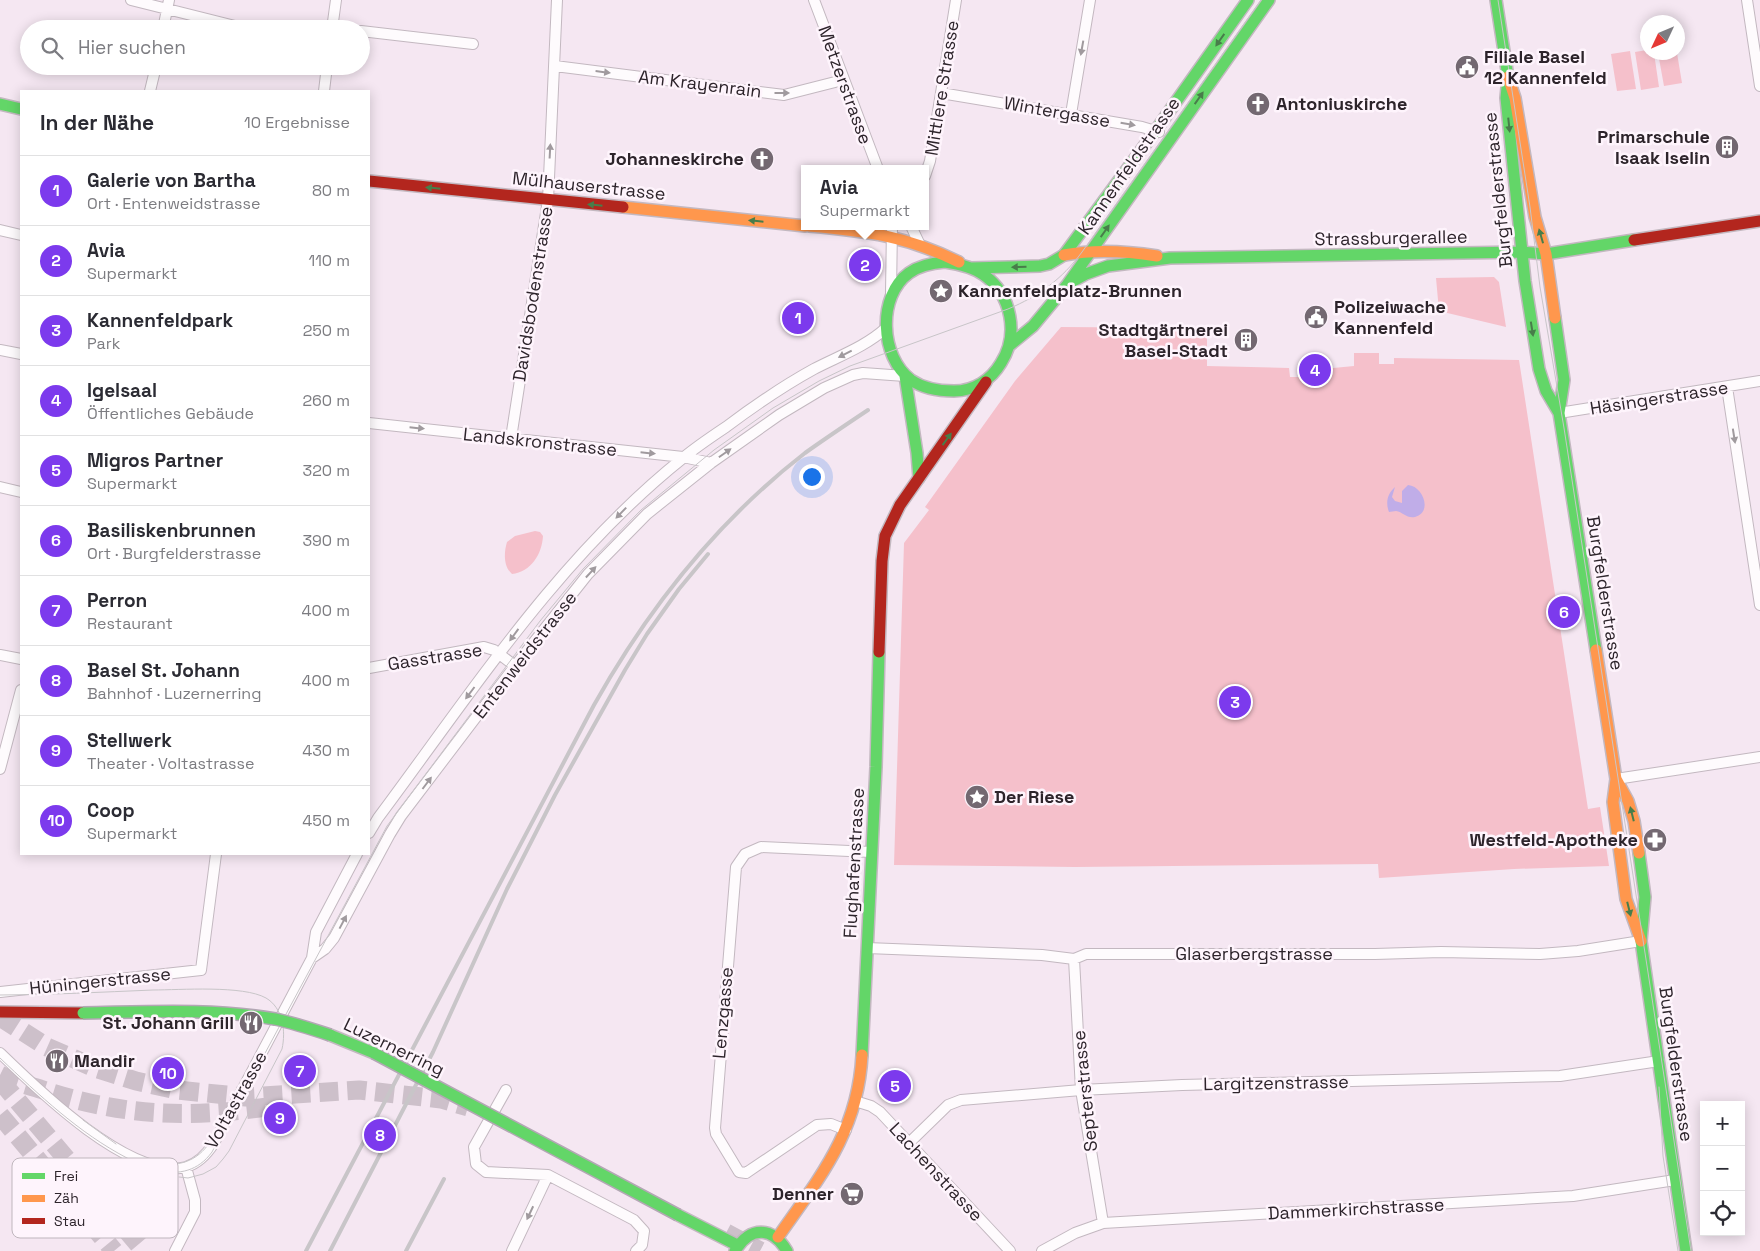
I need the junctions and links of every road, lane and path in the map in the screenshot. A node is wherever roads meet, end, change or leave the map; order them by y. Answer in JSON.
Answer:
{"nodes":[{"id":1,"x":131,"y":0,"type":"edge"},
{"id":2,"x":336,"y":0,"type":"edge"},
{"id":3,"x":557,"y":0,"type":"edge"},
{"id":4,"x":814,"y":0,"type":"edge"},
{"id":5,"x":956,"y":0,"type":"edge"},
{"id":6,"x":1090,"y":0,"type":"edge"},
{"id":7,"x":1248,"y":0,"type":"edge"},
{"id":8,"x":1268,"y":0,"type":"edge"},
{"id":9,"x":1496,"y":0,"type":"edge"},
{"id":10,"x":1747,"y":0,"type":"edge"},
{"id":11,"x":168,"y":5,"type":"edge"},
{"id":12,"x":165,"y":20,"type":"edge"},
{"id":13,"x":217,"y":20,"type":"edge"},
{"id":14,"x":333,"y":20,"type":"edge"},
{"id":15,"x":370,"y":32,"type":"edge"},
{"id":16,"x":473,"y":44,"type":"dead end"},
{"id":17,"x":555,"y":66,"type":"junction"},
{"id":18,"x":154,"y":75,"type":"edge"},
{"id":19,"x":326,"y":75,"type":"edge"},
{"id":20,"x":1508,"y":77,"type":"junction"},
{"id":21,"x":843,"y":80,"type":"junction"},
{"id":22,"x":1760,"y":86,"type":"edge"},
{"id":23,"x":150,"y":90,"type":"edge"},
{"id":24,"x":324,"y":90,"type":"edge"},
{"id":25,"x":942,"y":93,"type":"junction"},
{"id":26,"x":0,"y":104,"type":"edge"},
{"id":27,"x":20,"y":109,"type":"edge"},
{"id":28,"x":1070,"y":114,"type":"junction"},
{"id":29,"x":1156,"y":130,"type":"junction"},
{"id":30,"x":1170,"y":138,"type":"junction"},
{"id":31,"x":876,"y":165,"type":"edge"},
{"id":32,"x":929,"y":165,"type":"edge"},
{"id":33,"x":370,"y":181,"type":"edge"},
{"id":34,"x":548,"y":200,"type":"junction"},
{"id":35,"x":1760,"y":221,"type":"edge"},
{"id":36,"x":801,"y":226,"type":"edge"},
{"id":37,"x":0,"y":230,"type":"edge"},
{"id":38,"x":847,"y":230,"type":"edge"},
{"id":39,"x":913,"y":230,"type":"edge"},
{"id":40,"x":892,"y":232,"type":"edge"},
{"id":41,"x":20,"y":234,"type":"edge"},
{"id":42,"x":920,"y":245,"type":"junction"},
{"id":43,"x":1091,"y":251,"type":"junction"},
{"id":44,"x":1522,"y":252,"type":"junction"},
{"id":45,"x":1546,"y":254,"type":"junction"},
{"id":46,"x":1064,"y":255,"type":"junction"},
{"id":47,"x":1170,"y":258,"type":"junction"},
{"id":48,"x":971,"y":268,"type":"junction"},
{"id":49,"x":1067,"y":285,"type":"junction"},
{"id":50,"x":891,"y":296,"type":"junction"},
{"id":51,"x":886,"y":328,"type":"junction"},
{"id":52,"x":1010,"y":345,"type":"junction"},
{"id":53,"x":0,"y":350,"type":"edge"},
{"id":54,"x":20,"y":354,"type":"edge"},
{"id":55,"x":905,"y":376,"type":"junction"},
{"id":56,"x":1760,"y":381,"type":"edge"},
{"id":57,"x":986,"y":382,"type":"junction"},
{"id":58,"x":1727,"y":387,"type":"junction"},
{"id":59,"x":1559,"y":413,"type":"junction"},
{"id":60,"x":370,"y":423,"type":"edge"},
{"id":61,"x":511,"y":438,"type":"junction"},
{"id":62,"x":683,"y":457,"type":"junction"},
{"id":63,"x":711,"y":463,"type":"junction"},
{"id":64,"x":919,"y":478,"type":"junction"},
{"id":65,"x":0,"y":487,"type":"edge"},
{"id":66,"x":20,"y":492,"type":"edge"},
{"id":67,"x":1760,"y":605,"type":"edge"},
{"id":68,"x":500,"y":654,"type":"junction"},
{"id":69,"x":0,"y":655,"type":"edge"},
{"id":70,"x":20,"y":659,"type":"edge"},
{"id":71,"x":515,"y":666,"type":"junction"},
{"id":72,"x":370,"y":668,"type":"edge"},
{"id":73,"x":20,"y":694,"type":"edge"},
{"id":74,"x":1760,"y":757,"type":"edge"},
{"id":75,"x":0,"y":769,"type":"edge"},
{"id":76,"x":1616,"y":778,"type":"junction"},
{"id":77,"x":370,"y":831,"type":"edge"},
{"id":78,"x":870,"y":852,"type":"junction"},
{"id":79,"x":216,"y":855,"type":"edge"},
{"id":80,"x":356,"y":855,"type":"edge"},
{"id":81,"x":1640,"y":941,"type":"junction"},
{"id":82,"x":867,"y":948,"type":"junction"},
{"id":83,"x":312,"y":958,"type":"junction"},
{"id":84,"x":1074,"y":959,"type":"junction"},
{"id":85,"x":0,"y":992,"type":"edge"},
{"id":86,"x":0,"y":1012,"type":"edge"},
{"id":87,"x":0,"y":1053,"type":"edge"},
{"id":88,"x":1658,"y":1061,"type":"junction"},
{"id":89,"x":506,"y":1090,"type":"dead end"},
{"id":90,"x":1081,"y":1090,"type":"junction"},
{"id":91,"x":856,"y":1101,"type":"junction"},
{"id":92,"x":846,"y":1130,"type":"junction"},
{"id":93,"x":909,"y":1143,"type":"junction"},
{"id":94,"x":136,"y":1158,"type":"edge"},
{"id":95,"x":178,"y":1167,"type":"edge"},
{"id":96,"x":186,"y":1167,"type":"junction"},
{"id":97,"x":548,"y":1175,"type":"junction"},
{"id":98,"x":1675,"y":1180,"type":"junction"},
{"id":99,"x":1103,"y":1223,"type":"junction"},
{"id":100,"x":778,"y":1237,"type":"junction"},
{"id":101,"x":736,"y":1248,"type":"edge"},
{"id":102,"x":175,"y":1251,"type":"edge"},
{"id":103,"x":512,"y":1251,"type":"edge"},
{"id":104,"x":636,"y":1251,"type":"edge"},
{"id":105,"x":787,"y":1251,"type":"edge"},
{"id":106,"x":1010,"y":1251,"type":"edge"},
{"id":107,"x":1042,"y":1251,"type":"edge"},
{"id":108,"x":1686,"y":1251,"type":"edge"}],
"edges":[{"from":1,"to":11,"type":"street"},
{"from":2,"to":14,"type":"street"},
{"from":3,"to":17,"type":"street","name":"Davidsbodenstrasse"},
{"from":4,"to":21,"type":"street","name":"Metzerstrasse"},
{"from":5,"to":25,"type":"street","name":"Mittlere Strasse"},
{"from":6,"to":28,"type":"street","one_way":true},
{"from":7,"to":29,"type":"main road","name":"Kannenfeldstrasse","one_way":true},
{"from":30,"to":8,"type":"main road","name":"Kannenfeldstrasse","one_way":true},
{"from":9,"to":20,"type":"main road","name":"Burgfelderstrasse"},
{"from":10,"to":22,"type":"street"},
{"from":11,"to":12,"type":"street"},
{"from":11,"to":13,"type":"street"},
{"from":15,"to":16,"type":"street"},
{"from":17,"to":21,"type":"street","name":"Am Krayenrain","one_way":true},
{"from":34,"to":17,"type":"street","name":"Davidsbodenstrasse","one_way":true},
{"from":18,"to":23,"type":"street"},
{"from":19,"to":24,"type":"street"},
{"from":20,"to":44,"type":"main road","name":"Burgfelderstrasse","one_way":true},
{"from":45,"to":20,"type":"main road","name":"Burgfelderstrasse","one_way":true},
{"from":21,"to":31,"type":"street","name":"Metzerstrasse"},
{"from":25,"to":28,"type":"street","name":"Wintergasse"},
{"from":25,"to":32,"type":"street","name":"Mittlere Strasse"},
{"from":26,"to":27,"type":"main road"},
{"from":28,"to":29,"type":"street","name":"Wintergasse","one_way":true},
{"from":29,"to":30,"type":"street","name":"Wintergasse"},
{"from":29,"to":46,"type":"main road","name":"Kannenfeldstrasse"},
{"from":43,"to":30,"type":"main road","name":"Kannenfeldstrasse","one_way":true},
{"from":34,"to":33,"type":"main road","name":"Mülhauserstrasse","one_way":true},
{"from":36,"to":34,"type":"main road","name":"Mülhauserstrasse","one_way":true},
{"from":34,"to":61,"type":"street","name":"Davidsbodenstrasse"},
{"from":35,"to":45,"type":"main road","name":"Strassburgerallee"},
{"from":37,"to":41,"type":"street"},
{"from":38,"to":40,"type":"main road"},
{"from":39,"to":42,"type":"street"},
{"from":40,"to":42,"type":"main road"},
{"from":40,"to":50,"type":"street"},
{"from":42,"to":48,"type":"main road"},
{"from":43,"to":46,"type":"main road","name":"Strassburgerallee"},
{"from":43,"to":47,"type":"main road","name":"Strassburgerallee"},
{"from":43,"to":49,"type":"main road","name":"Kannenfeldstrasse"},
{"from":44,"to":45,"type":"main road","name":"Strassburgerallee"},
{"from":44,"to":47,"type":"main road","name":"Strassburgerallee"},
{"from":44,"to":59,"type":"main road","name":"Burgfelderstrasse","one_way":true},
{"from":45,"to":59,"type":"main road","name":"Burgfelderstrasse"},
{"from":46,"to":48,"type":"main road","name":"Kannenfeldstrasse","one_way":true},
{"from":47,"to":49,"type":"main road","name":"Strassburgerallee"},
{"from":48,"to":50,"type":"main road"},
{"from":48,"to":52,"type":"main road"},
{"from":49,"to":52,"type":"main road","name":"Kannenfeldstrasse"},
{"from":50,"to":51,"type":"main road"},
{"from":51,"to":55,"type":"main road"},
{"from":51,"to":62,"type":"street","name":"Entenweidstrasse","one_way":true},
{"from":52,"to":57,"type":"main road"},
{"from":53,"to":54,"type":"street"},
{"from":55,"to":57,"type":"main road"},
{"from":63,"to":55,"type":"street","name":"Entenweidstrasse","one_way":true},
{"from":55,"to":64,"type":"main road"},
{"from":56,"to":58,"type":"street","name":"Häsingerstrasse"},
{"from":64,"to":57,"type":"main road","name":"Flughafenstrasse","one_way":true},
{"from":58,"to":59,"type":"street","name":"Häsingerstrasse"},
{"from":58,"to":67,"type":"street","one_way":true},
{"from":59,"to":76,"type":"main road","name":"Burgfelderstrasse"},
{"from":60,"to":61,"type":"street","name":"Landskronstrasse","one_way":true},
{"from":61,"to":62,"type":"street","name":"Landskronstrasse","one_way":true},
{"from":62,"to":63,"type":"street","name":"Landskronstrasse"},
{"from":62,"to":68,"type":"street","name":"Entenweidstrasse","one_way":true},
{"from":71,"to":63,"type":"street","name":"Entenweidstrasse","one_way":true},
{"from":64,"to":78,"type":"main road","name":"Flughafenstrasse"},
{"from":65,"to":66,"type":"street"},
{"from":68,"to":71,"type":"street"},
{"from":68,"to":72,"type":"street","name":"Gasstrasse"},
{"from":68,"to":77,"type":"street","name":"Entenweidstrasse","one_way":true},
{"from":69,"to":70,"type":"street"},
{"from":83,"to":71,"type":"street","name":"Entenweidstrasse","one_way":true},
{"from":73,"to":75,"type":"street"},
{"from":74,"to":76,"type":"street"},
{"from":76,"to":81,"type":"main road","name":"Burgfelderstrasse","one_way":true},
{"from":81,"to":76,"type":"main road","name":"Burgfelderstrasse","one_way":true},
{"from":78,"to":82,"type":"main road","name":"Flughafenstrasse"},
{"from":78,"to":92,"type":"street","name":"Lenzgasse"},
{"from":79,"to":85,"type":"street","name":"Hüningerstrasse"},
{"from":80,"to":83,"type":"street"},
{"from":81,"to":84,"type":"street","name":"Glaserbergstrasse"},
{"from":81,"to":88,"type":"main road","name":"Burgfelderstrasse"},
{"from":82,"to":84,"type":"street","name":"Glaserbergstrasse"},
{"from":82,"to":91,"type":"main road","name":"Flughafenstrasse"},
{"from":83,"to":96,"type":"street","name":"Voltastrasse"},
{"from":84,"to":90,"type":"street","name":"Septerstrasse"},
{"from":86,"to":101,"type":"main road","name":"Luzernerring","bridge":true},
{"from":87,"to":94,"type":"street"},
{"from":88,"to":90,"type":"street","name":"Largitzenstrasse"},
{"from":88,"to":98,"type":"main road","name":"Burgfelderstrasse"},
{"from":89,"to":97,"type":"street"},
{"from":90,"to":93,"type":"street","name":"Largitzenstrasse"},
{"from":90,"to":99,"type":"street","name":"Septerstrasse"},
{"from":91,"to":92,"type":"main road","name":"Flughafenstrasse"},
{"from":91,"to":93,"type":"street","name":"Lachenstrasse"},
{"from":92,"to":100,"type":"main road","name":"Flughafenstrasse"},
{"from":93,"to":106,"type":"street","name":"Lachenstrasse"},
{"from":95,"to":96,"type":"street"},
{"from":96,"to":102,"type":"street"},
{"from":97,"to":103,"type":"street","one_way":true},
{"from":97,"to":104,"type":"street"},
{"from":98,"to":99,"type":"street","name":"Dammerkirchstrasse"},
{"from":98,"to":108,"type":"main road","name":"Burgfelderstrasse"},
{"from":99,"to":107,"type":"street","name":"Dammerkirchstrasse"},
{"from":100,"to":101,"type":"main road"},
{"from":100,"to":105,"type":"main road"}]}
